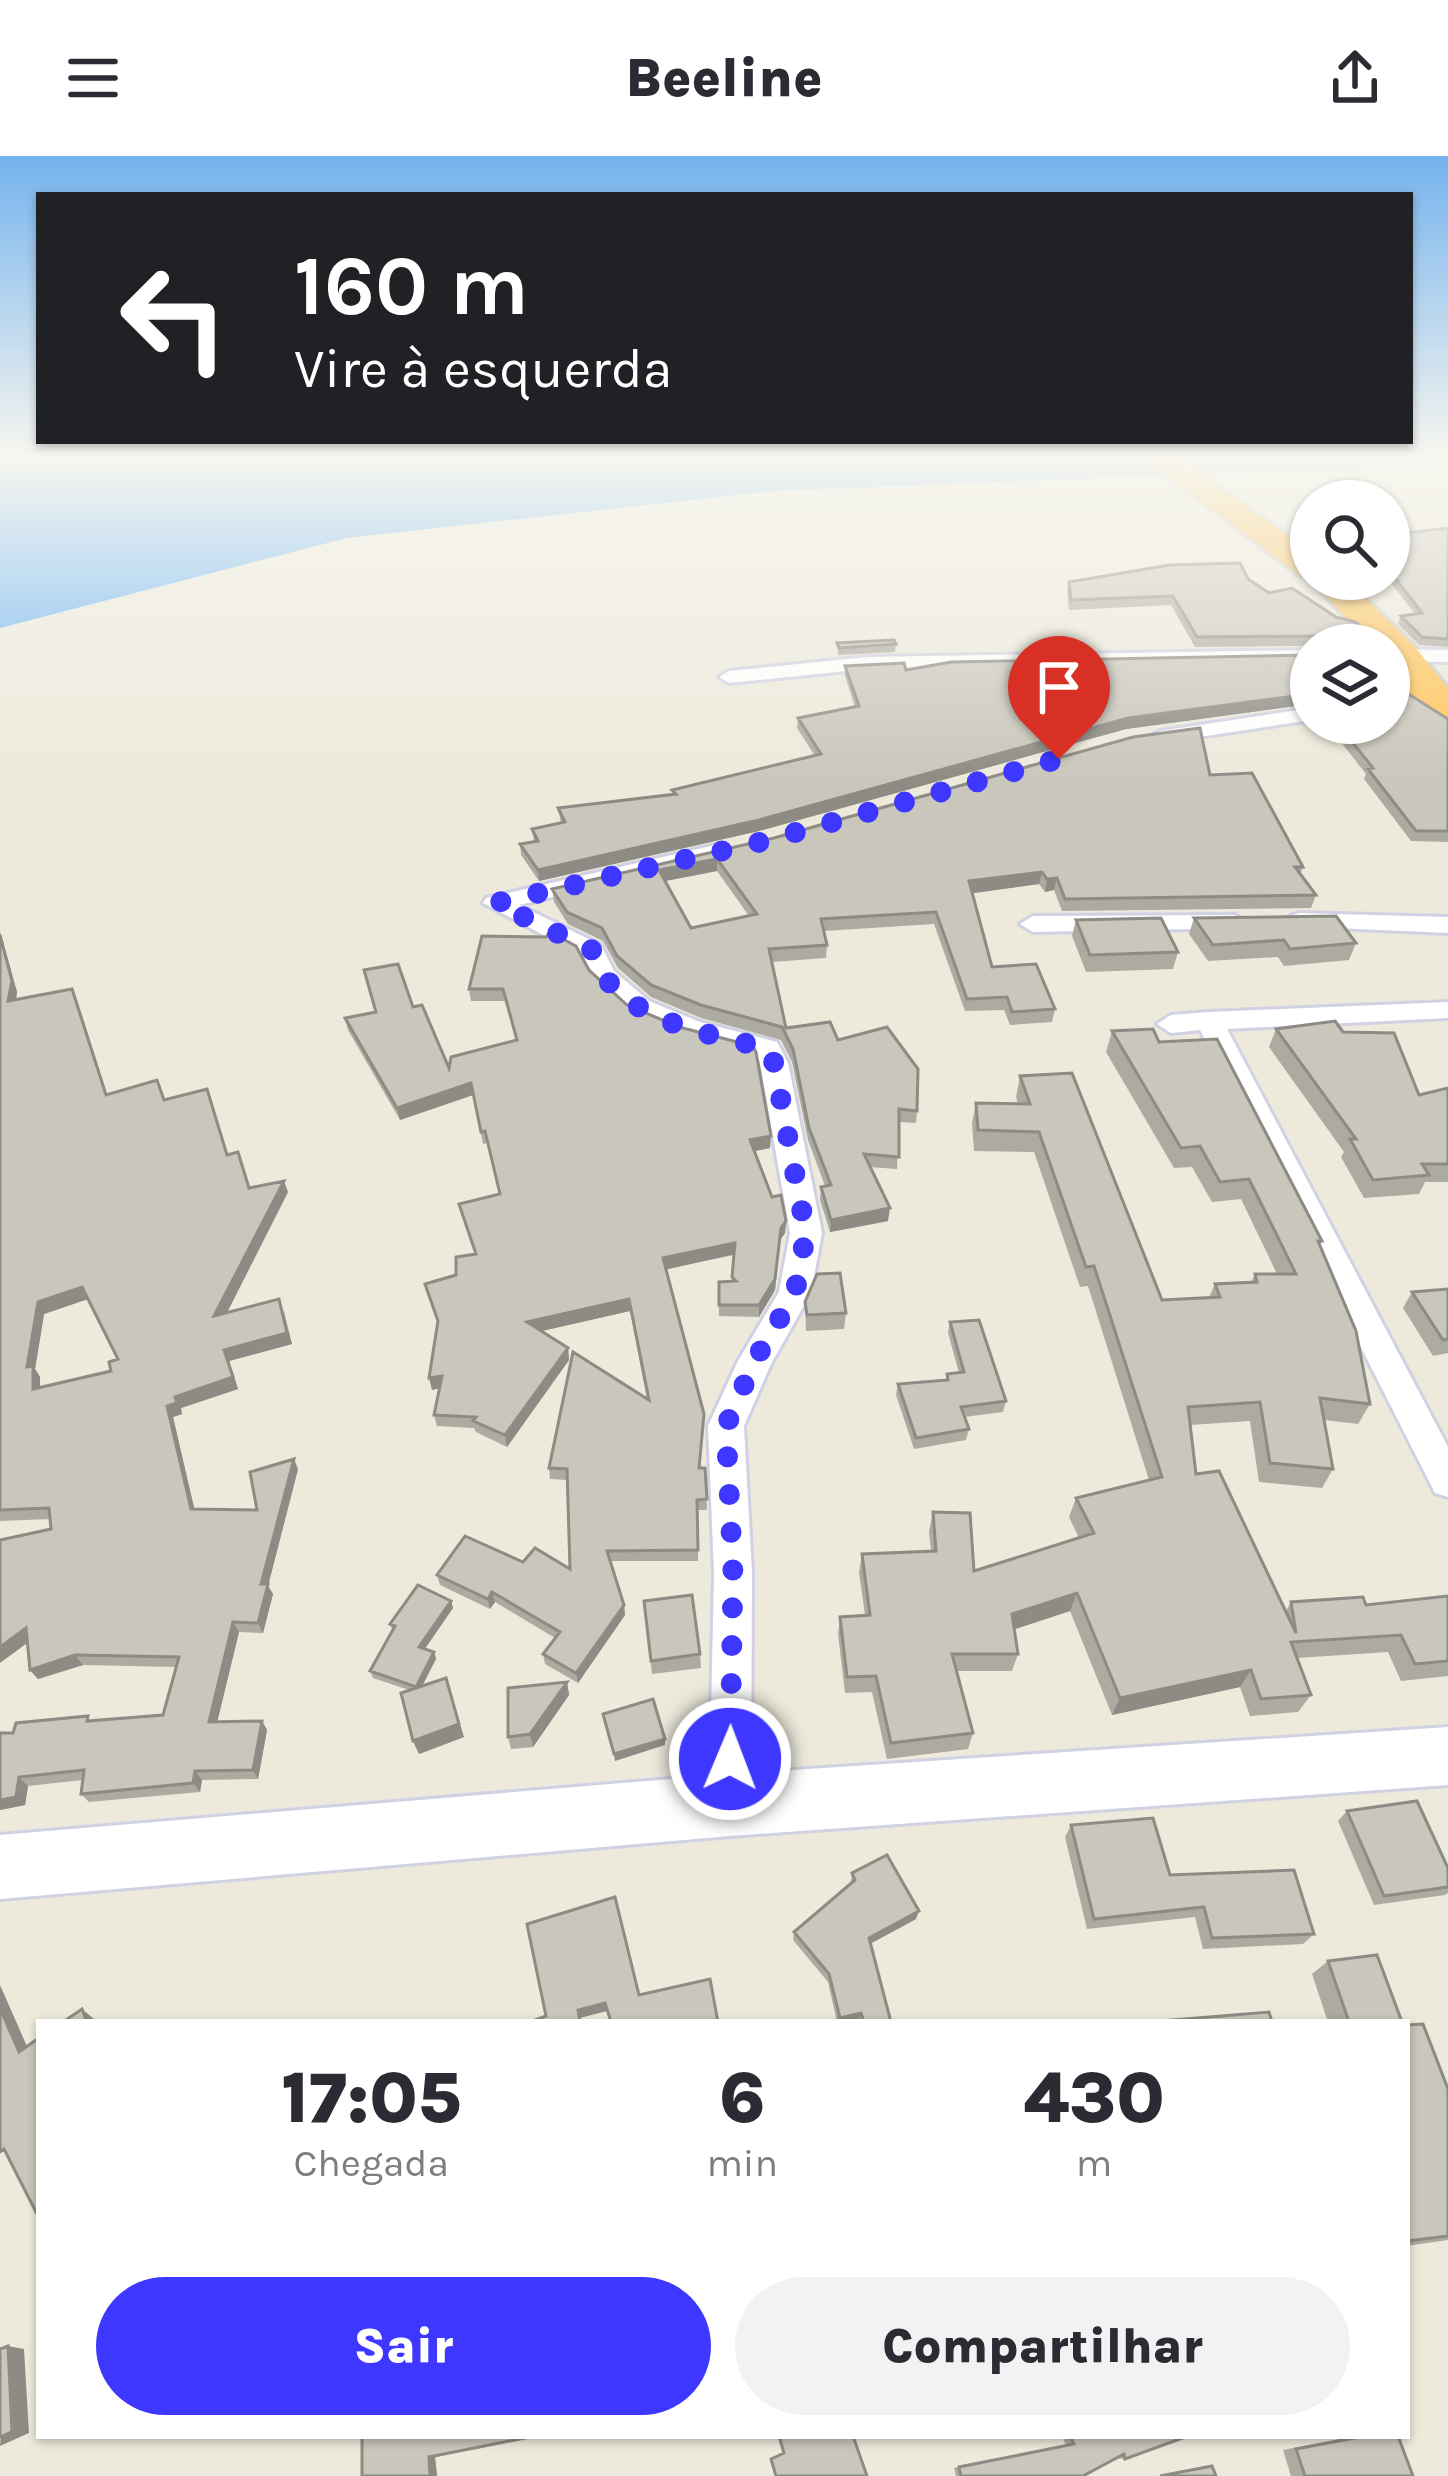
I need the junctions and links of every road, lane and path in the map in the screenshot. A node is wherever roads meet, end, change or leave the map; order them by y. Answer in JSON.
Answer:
{"nodes":[{"id":1,"x":1345,"y":600,"type":"edge"},
{"id":2,"x":1367,"y":624,"type":"edge"},
{"id":3,"x":1410,"y":655,"type":"edge"},
{"id":4,"x":1290,"y":656,"type":"edge"},
{"id":5,"x":1448,"y":656,"type":"edge"},
{"id":6,"x":1410,"y":671,"type":"edge"},
{"id":7,"x":729,"y":676,"type":"dead end"},
{"id":8,"x":1437,"y":702,"type":"edge"},
{"id":9,"x":1290,"y":717,"type":"edge"},
{"id":10,"x":1127,"y":739,"type":"edge"},
{"id":11,"x":742,"y":846,"type":"edge"},
{"id":12,"x":1033,"y":924,"type":"dead end"},
{"id":13,"x":1448,"y":925,"type":"edge"},
{"id":14,"x":1448,"y":1010,"type":"edge"},
{"id":15,"x":1209,"y":1021,"type":"junction"},
{"id":16,"x":1171,"y":1024,"type":"dead end"},
{"id":17,"x":1448,"y":1482,"type":"edge"},
{"id":18,"x":1448,"y":1756,"type":"edge"},
{"id":19,"x":730,"y":1805,"type":"junction"},
{"id":20,"x":0,"y":1868,"type":"edge"}],
"edges":[{"from":1,"to":2,"type":"highway"},
{"from":3,"to":5,"type":"street"},
{"from":4,"to":7,"type":"street"},
{"from":6,"to":8,"type":"highway"},
{"from":9,"to":10,"type":"street"},
{"from":11,"to":19,"type":"street"},
{"from":12,"to":13,"type":"street"},
{"from":14,"to":15,"type":"street"},
{"from":15,"to":16,"type":"street"},
{"from":15,"to":17,"type":"street"},
{"from":18,"to":19,"type":"main road"},
{"from":19,"to":20,"type":"main road"}]}
